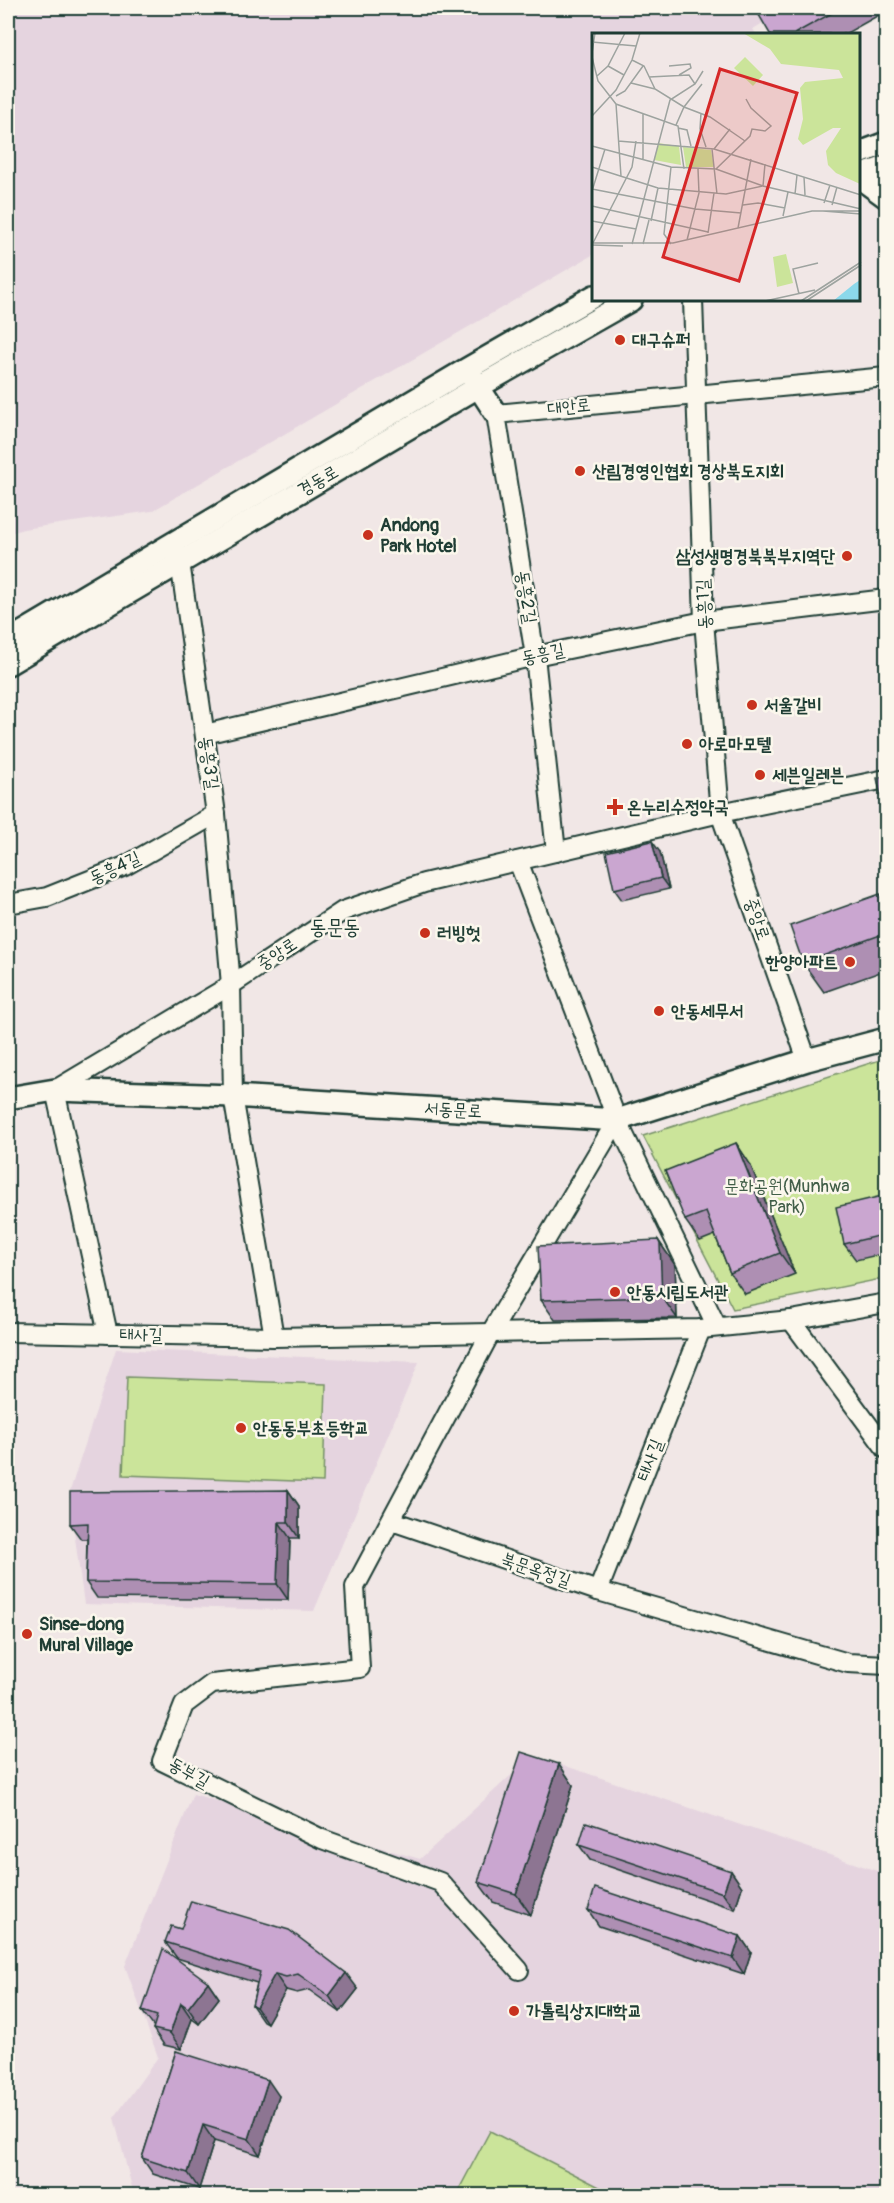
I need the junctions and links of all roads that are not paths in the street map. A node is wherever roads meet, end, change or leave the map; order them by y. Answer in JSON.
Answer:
{"nodes":[{"id":1,"x":886,"y":144,"type":"edge"},
{"id":2,"x":861,"y":153,"type":"edge"},
{"id":3,"x":886,"y":167,"type":"edge"},
{"id":4,"x":861,"y":177,"type":"edge"},
{"id":5,"x":861,"y":178,"type":"edge"},
{"id":6,"x":886,"y":197,"type":"edge"},
{"id":7,"x":592,"y":297,"type":"edge"},
{"id":8,"x":627,"y":302,"type":"edge"},
{"id":9,"x":693,"y":302,"type":"edge"},
{"id":10,"x":466,"y":369,"type":"junction"},
{"id":11,"x":886,"y":377,"type":"edge"},
{"id":12,"x":478,"y":387,"type":"junction"},
{"id":13,"x":696,"y":395,"type":"junction"},
{"id":14,"x":496,"y":414,"type":"junction"},
{"id":15,"x":175,"y":553,"type":"junction"},
{"id":16,"x":886,"y":599,"type":"edge"},
{"id":17,"x":704,"y":621,"type":"junction"},
{"id":18,"x":8,"y":640,"type":"edge"},
{"id":19,"x":535,"y":656,"type":"junction"},
{"id":20,"x":8,"y":663,"type":"edge"},
{"id":21,"x":205,"y":734,"type":"junction"},
{"id":22,"x":886,"y":779,"type":"edge"},
{"id":23,"x":720,"y":813,"type":"junction"},
{"id":24,"x":216,"y":814,"type":"junction"},
{"id":25,"x":556,"y":852,"type":"junction"},
{"id":26,"x":518,"y":861,"type":"junction"},
{"id":27,"x":8,"y":904,"type":"edge"},
{"id":28,"x":231,"y":984,"type":"junction"},
{"id":29,"x":886,"y":1039,"type":"edge"},
{"id":30,"x":807,"y":1060,"type":"junction"},
{"id":31,"x":55,"y":1090,"type":"junction"},
{"id":32,"x":233,"y":1096,"type":"junction"},
{"id":33,"x":8,"y":1098,"type":"edge"},
{"id":34,"x":617,"y":1120,"type":"junction"},
{"id":35,"x":886,"y":1303,"type":"edge"},
{"id":36,"x":791,"y":1320,"type":"junction"},
{"id":37,"x":709,"y":1328,"type":"junction"},
{"id":38,"x":8,"y":1332,"type":"edge"},
{"id":39,"x":108,"y":1334,"type":"junction"},
{"id":40,"x":489,"y":1334,"type":"junction"},
{"id":41,"x":274,"y":1337,"type":"junction"},
{"id":42,"x":886,"y":1449,"type":"edge"},
{"id":43,"x":392,"y":1521,"type":"junction"},
{"id":44,"x":598,"y":1591,"type":"junction"},
{"id":45,"x":886,"y":1665,"type":"edge"},
{"id":46,"x":519,"y":1970,"type":"dead end"}],
"edges":[{"from":1,"to":2,"type":"street"},
{"from":3,"to":4,"type":"street"},
{"from":5,"to":6,"type":"street"},
{"from":7,"to":10,"type":"street","name":"경동로"},
{"from":8,"to":12,"type":"street","name":"경동로"},
{"from":9,"to":13,"type":"street"},
{"from":10,"to":12,"type":"street"},
{"from":10,"to":15,"type":"street","name":"경동로"},
{"from":11,"to":13,"type":"street","name":"대안로"},
{"from":12,"to":14,"type":"street"},
{"from":12,"to":15,"type":"street","name":"경동로"},
{"from":13,"to":14,"type":"street","name":"대안로"},
{"from":13,"to":17,"type":"street","name":"동흥1길"},
{"from":14,"to":19,"type":"street","name":"동흥2길"},
{"from":15,"to":18,"type":"street","name":"경동로"},
{"from":15,"to":20,"type":"street","name":"경동로"},
{"from":15,"to":21,"type":"street","name":"동흥3길"},
{"from":16,"to":17,"type":"street","name":"동흥길"},
{"from":17,"to":19,"type":"street","name":"동흥길"},
{"from":17,"to":23,"type":"street","name":"동흥1길"},
{"from":19,"to":21,"type":"street","name":"동흥길"},
{"from":19,"to":25,"type":"street","name":"동흥2길"},
{"from":21,"to":24,"type":"street","name":"동흥3길"},
{"from":22,"to":23,"type":"street","name":"중앙로"},
{"from":23,"to":25,"type":"street","name":"중앙로"},
{"from":23,"to":30,"type":"street","name":"중앙로"},
{"from":24,"to":27,"type":"street","name":"동흥4길"},
{"from":24,"to":28,"type":"street","name":"동흥3길"},
{"from":25,"to":26,"type":"street","name":"중앙로"},
{"from":26,"to":28,"type":"street","name":"중앙로"},
{"from":26,"to":34,"type":"street"},
{"from":28,"to":31,"type":"street","name":"중앙로"},
{"from":28,"to":32,"type":"street","name":"동흥3길"},
{"from":29,"to":30,"type":"street","name":"서동문로"},
{"from":30,"to":34,"type":"street","name":"서동문로"},
{"from":31,"to":32,"type":"street","name":"서동문로"},
{"from":31,"to":33,"type":"street","name":"서동문로"},
{"from":31,"to":39,"type":"street"},
{"from":32,"to":34,"type":"street","name":"서동문로"},
{"from":32,"to":41,"type":"street"},
{"from":34,"to":37,"type":"street"},
{"from":34,"to":40,"type":"street"},
{"from":35,"to":36,"type":"street","name":"태사길"},
{"from":36,"to":37,"type":"street","name":"태사길"},
{"from":36,"to":42,"type":"street"},
{"from":37,"to":40,"type":"street","name":"태사길"},
{"from":37,"to":44,"type":"street","name":"태사길"},
{"from":38,"to":39,"type":"street","name":"태사길"},
{"from":39,"to":41,"type":"street","name":"태사길"},
{"from":40,"to":41,"type":"street","name":"태사길"},
{"from":40,"to":43,"type":"street"},
{"from":43,"to":44,"type":"street","name":"북문옥정길"},
{"from":43,"to":46,"type":"street","name":"동부길"},
{"from":44,"to":45,"type":"street","name":"북문옥정길"}]}
